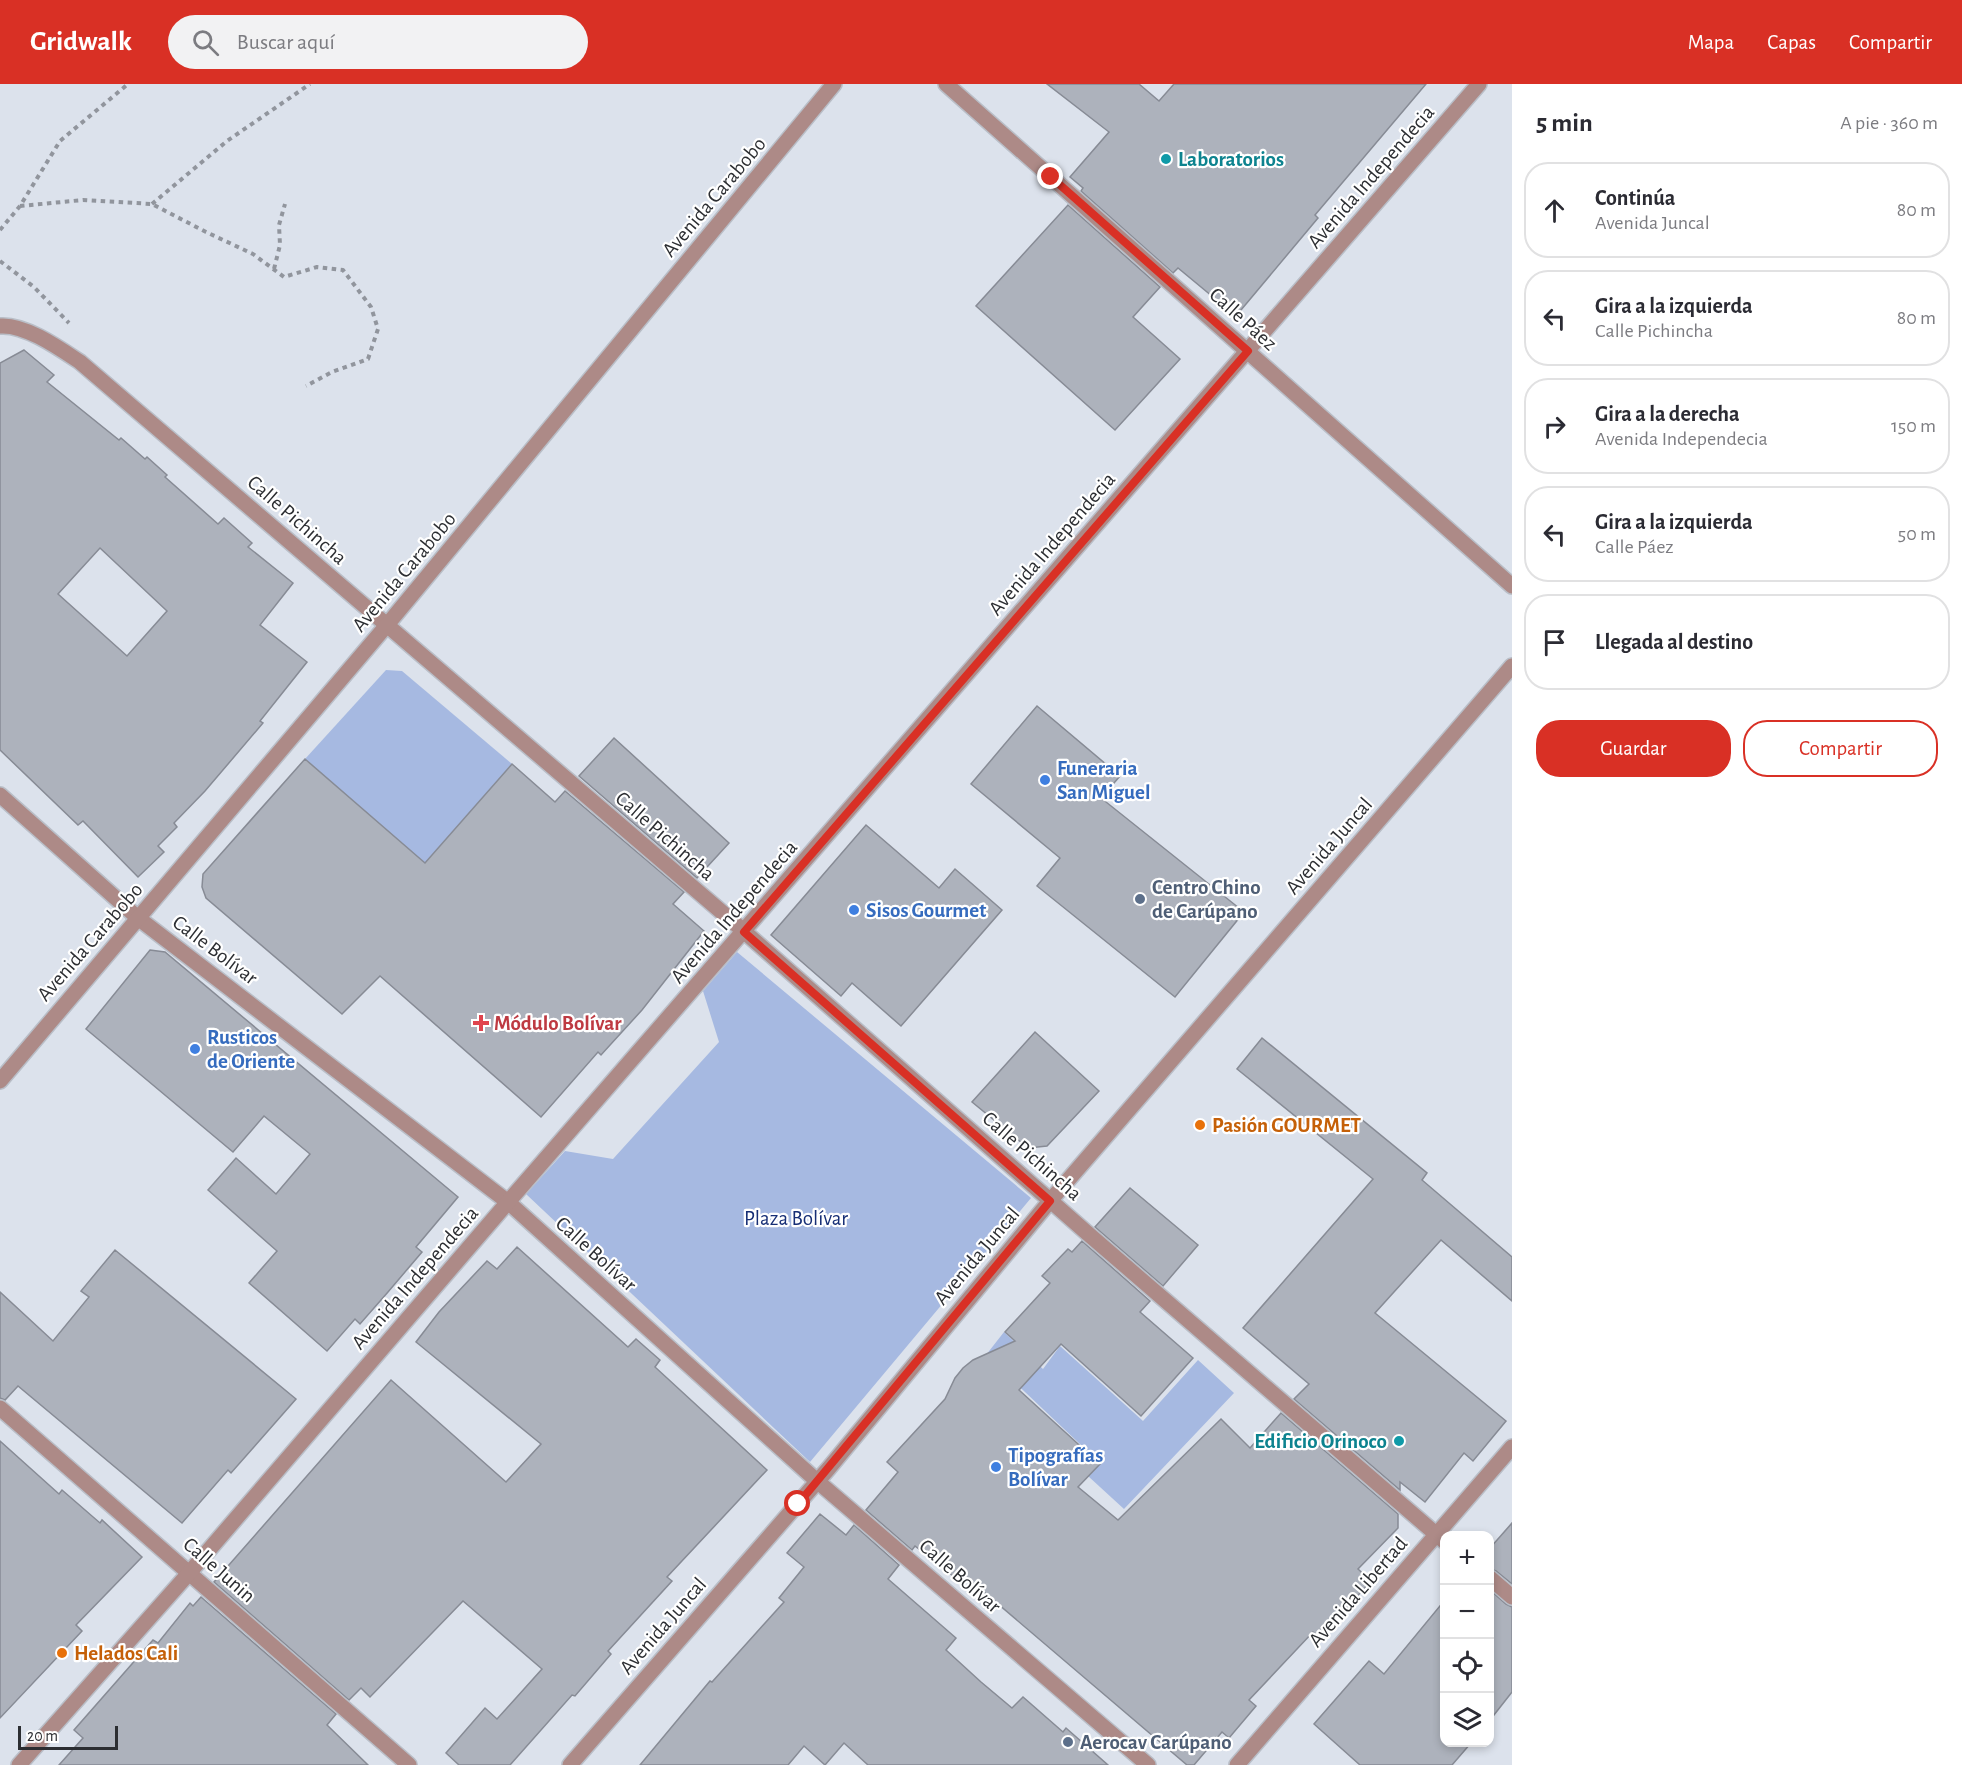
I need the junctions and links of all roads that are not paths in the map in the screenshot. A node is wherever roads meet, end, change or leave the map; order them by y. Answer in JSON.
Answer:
{"nodes":[{"id":1,"x":834,"y":84,"type":"edge"},
{"id":2,"x":946,"y":84,"type":"edge"},
{"id":3,"x":1479,"y":84,"type":"edge"},
{"id":4,"x":4,"y":326,"type":"edge"},
{"id":5,"x":1248,"y":351,"type":"junction"},
{"id":6,"x":1512,"y":586,"type":"edge"},
{"id":7,"x":387,"y":625,"type":"junction"},
{"id":8,"x":1512,"y":666,"type":"edge"},
{"id":9,"x":0,"y":795,"type":"edge"},
{"id":10,"x":138,"y":918,"type":"junction"},
{"id":11,"x":744,"y":932,"type":"junction"},
{"id":12,"x":0,"y":1081,"type":"edge"},
{"id":13,"x":1050,"y":1201,"type":"junction"},
{"id":14,"x":508,"y":1202,"type":"junction"},
{"id":15,"x":0,"y":1408,"type":"edge"},
{"id":16,"x":1512,"y":1447,"type":"edge"},
{"id":17,"x":818,"y":1481,"type":"junction"},
{"id":18,"x":1445,"y":1531,"type":"edge"},
{"id":19,"x":1440,"y":1537,"type":"edge"},
{"id":20,"x":190,"y":1572,"type":"junction"},
{"id":21,"x":1494,"y":1581,"type":"edge"},
{"id":22,"x":1512,"y":1597,"type":"edge"},
{"id":23,"x":19,"y":1765,"type":"edge"},
{"id":24,"x":409,"y":1765,"type":"edge"},
{"id":25,"x":570,"y":1765,"type":"edge"},
{"id":26,"x":1148,"y":1765,"type":"edge"},
{"id":27,"x":1237,"y":1765,"type":"edge"}],
"edges":[{"from":1,"to":7,"type":"street","name":"Avenida Carabobo"},
{"from":2,"to":5,"type":"street","name":"Calle Páez"},
{"from":3,"to":5,"type":"street","name":"Avenida Independecia"},
{"from":4,"to":7,"type":"street","name":"Calle Pichincha"},
{"from":5,"to":6,"type":"street","name":"Calle Páez"},
{"from":5,"to":11,"type":"street","name":"Avenida Independecia"},
{"from":7,"to":10,"type":"street","name":"Avenida Carabobo"},
{"from":7,"to":11,"type":"street","name":"Calle Pichincha"},
{"from":8,"to":13,"type":"street","name":"Avenida Juncal"},
{"from":9,"to":10,"type":"street","name":"Calle Bolívar"},
{"from":10,"to":12,"type":"street","name":"Avenida Carabobo"},
{"from":10,"to":14,"type":"street","name":"Calle Bolívar"},
{"from":11,"to":13,"type":"street","name":"Calle Pichincha"},
{"from":11,"to":14,"type":"street","name":"Avenida Independecia"},
{"from":13,"to":17,"type":"street","name":"Avenida Juncal"},
{"from":13,"to":19,"type":"street","name":"Calle Pichincha"},
{"from":14,"to":17,"type":"street","name":"Calle Bolívar"},
{"from":14,"to":20,"type":"street","name":"Avenida Independecia"},
{"from":15,"to":20,"type":"street","name":"Calle Junin"},
{"from":16,"to":18,"type":"street","name":"Avenida Libertad"},
{"from":17,"to":25,"type":"street","name":"Avenida Juncal"},
{"from":17,"to":26,"type":"street","name":"Calle Bolívar"},
{"from":19,"to":27,"type":"street","name":"Avenida Libertad"},
{"from":20,"to":23,"type":"street","name":"Avenida Independecia"},
{"from":20,"to":24,"type":"street","name":"Calle Junin"},
{"from":21,"to":22,"type":"street"}]}
